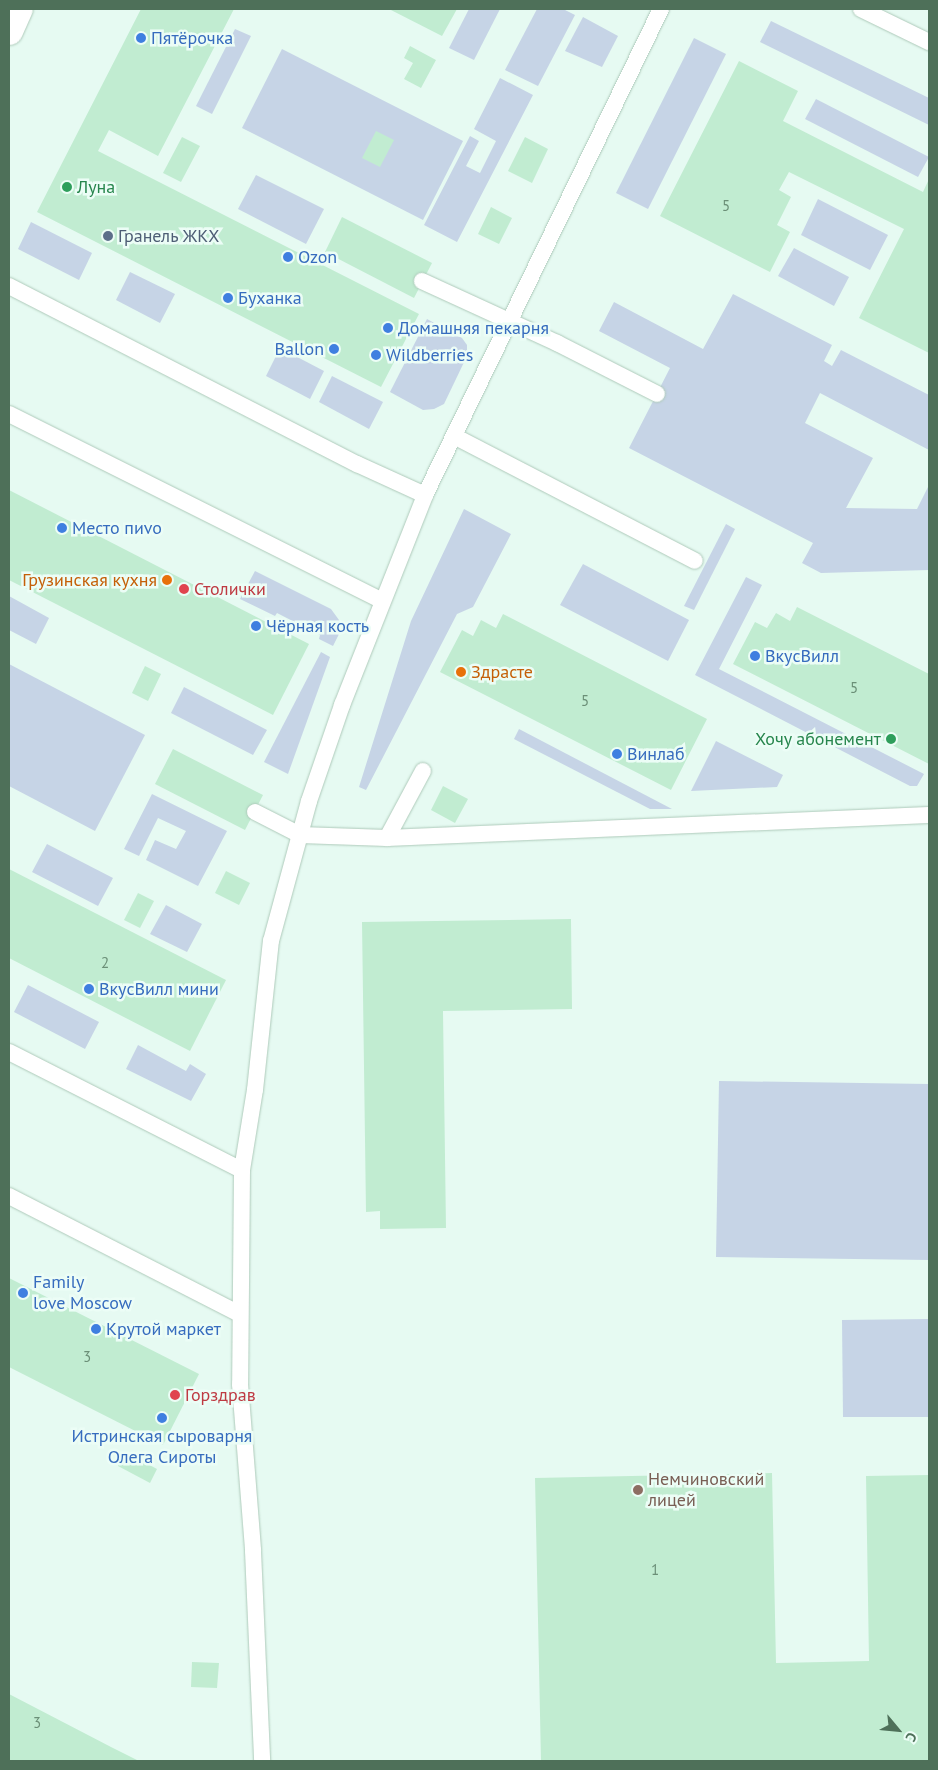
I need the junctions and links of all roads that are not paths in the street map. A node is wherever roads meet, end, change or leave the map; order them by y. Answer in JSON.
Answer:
{"nodes":[{"id":1,"x":19,"y":9,"type":"edge"},
{"id":2,"x":661,"y":9,"type":"edge"},
{"id":3,"x":861,"y":9,"type":"edge"},
{"id":4,"x":9,"y":31,"type":"edge"},
{"id":5,"x":929,"y":42,"type":"edge"},
{"id":6,"x":422,"y":281,"type":"dead end"},
{"id":7,"x":9,"y":286,"type":"edge"},
{"id":8,"x":509,"y":320,"type":"junction"},
{"id":9,"x":657,"y":394,"type":"dead end"},
{"id":10,"x":9,"y":414,"type":"edge"},
{"id":11,"x":454,"y":436,"type":"junction"},
{"id":12,"x":424,"y":495,"type":"junction"},
{"id":13,"x":695,"y":561,"type":"dead end"},
{"id":14,"x":382,"y":601,"type":"junction"},
{"id":15,"x":423,"y":771,"type":"dead end"},
{"id":16,"x":254,"y":812,"type":"dead end"},
{"id":17,"x":929,"y":815,"type":"edge"},
{"id":18,"x":300,"y":835,"type":"junction"},
{"id":19,"x":387,"y":838,"type":"junction"},
{"id":20,"x":9,"y":1052,"type":"edge"},
{"id":21,"x":242,"y":1170,"type":"junction"},
{"id":22,"x":10,"y":1200,"type":"edge"},
{"id":23,"x":240,"y":1314,"type":"junction"},
{"id":24,"x":262,"y":1761,"type":"edge"}],
"edges":[{"from":1,"to":4,"type":"street"},
{"from":2,"to":8,"type":"lane"},
{"from":3,"to":5,"type":"lane"},
{"from":6,"to":8,"type":"lane"},
{"from":7,"to":12,"type":"lane"},
{"from":8,"to":9,"type":"lane"},
{"from":8,"to":11,"type":"lane"},
{"from":10,"to":14,"type":"lane"},
{"from":11,"to":12,"type":"lane"},
{"from":11,"to":13,"type":"lane"},
{"from":12,"to":14,"type":"lane"},
{"from":14,"to":18,"type":"lane"},
{"from":15,"to":19,"type":"lane"},
{"from":16,"to":18,"type":"lane"},
{"from":17,"to":19,"type":"lane"},
{"from":18,"to":19,"type":"lane"},
{"from":18,"to":21,"type":"lane"},
{"from":20,"to":21,"type":"lane"},
{"from":21,"to":23,"type":"lane"},
{"from":22,"to":23,"type":"lane"},
{"from":23,"to":24,"type":"lane"}]}
